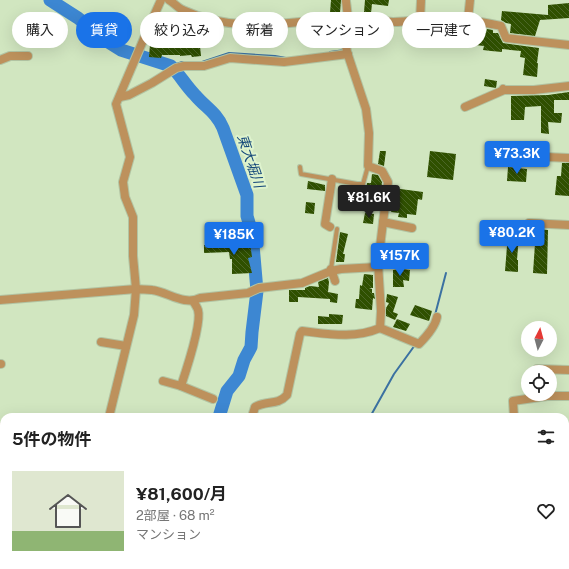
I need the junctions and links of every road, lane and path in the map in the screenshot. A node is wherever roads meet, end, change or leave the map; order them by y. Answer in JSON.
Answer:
{"nodes":[{"id":1,"x":161,"y":0,"type":"edge"},
{"id":2,"x":169,"y":0,"type":"edge"},
{"id":3,"x":346,"y":0,"type":"edge"},
{"id":4,"x":421,"y":0,"type":"edge"},
{"id":5,"x":470,"y":0,"type":"edge"},
{"id":6,"x":347,"y":12,"type":"edge"},
{"id":7,"x":420,"y":12,"type":"edge"},
{"id":8,"x":469,"y":12,"type":"edge"},
{"id":9,"x":296,"y":22,"type":"edge"},
{"id":10,"x":486,"y":23,"type":"edge"},
{"id":11,"x":569,"y":45,"type":"edge"},
{"id":12,"x":347,"y":48,"type":"edge"},
{"id":13,"x":347,"y":51,"type":"junction"},
{"id":14,"x":28,"y":56,"type":"dead end"},
{"id":15,"x":0,"y":60,"type":"edge"},
{"id":16,"x":569,"y":86,"type":"edge"},
{"id":17,"x":120,"y":97,"type":"junction"},
{"id":18,"x":465,"y":108,"type":"dead end"},
{"id":19,"x":505,"y":155,"type":"dead end"},
{"id":20,"x":569,"y":158,"type":"edge"},
{"id":21,"x":368,"y":166,"type":"junction"},
{"id":22,"x":300,"y":168,"type":"dead end"},
{"id":23,"x":332,"y":179,"type":"junction"},
{"id":24,"x":383,"y":222,"type":"junction"},
{"id":25,"x":529,"y":223,"type":"dead end"},
{"id":26,"x":569,"y":225,"type":"edge"},
{"id":27,"x":333,"y":228,"type":"joint"},
{"id":28,"x":412,"y":228,"type":"dead end"},
{"id":29,"x":378,"y":267,"type":"junction"},
{"id":30,"x":331,"y":270,"type":"junction"},
{"id":31,"x":335,"y":281,"type":"dead end"},
{"id":32,"x":136,"y":290,"type":"junction"},
{"id":33,"x":0,"y":300,"type":"edge"},
{"id":34,"x":193,"y":301,"type":"junction"},
{"id":35,"x":437,"y":317,"type":"dead end"},
{"id":36,"x":380,"y":328,"type":"junction"},
{"id":37,"x":101,"y":342,"type":"dead end"},
{"id":38,"x":126,"y":346,"type":"junction"},
{"id":39,"x":557,"y":370,"type":"edge"},
{"id":40,"x":569,"y":370,"type":"edge"},
{"id":41,"x":163,"y":381,"type":"dead end"},
{"id":42,"x":181,"y":386,"type":"junction"},
{"id":43,"x":569,"y":396,"type":"edge"},
{"id":44,"x":212,"y":399,"type":"dead end"},
{"id":45,"x":109,"y":413,"type":"edge"},
{"id":46,"x":253,"y":413,"type":"edge"},
{"id":47,"x":514,"y":413,"type":"edge"}],
"edges":[{"from":1,"to":17,"type":"street"},
{"from":2,"to":9,"type":"street"},
{"from":3,"to":6,"type":"street"},
{"from":4,"to":7,"type":"street"},
{"from":5,"to":8,"type":"street"},
{"from":10,"to":11,"type":"street"},
{"from":12,"to":13,"type":"street"},
{"from":13,"to":17,"type":"street"},
{"from":13,"to":21,"type":"street"},
{"from":14,"to":15,"type":"street"},
{"from":16,"to":18,"type":"street"},
{"from":17,"to":32,"type":"street"},
{"from":19,"to":20,"type":"street"},
{"from":21,"to":23,"type":"lane"},
{"from":21,"to":24,"type":"street"},
{"from":22,"to":23,"type":"lane"},
{"from":23,"to":27,"type":"street"},
{"from":24,"to":28,"type":"street"},
{"from":24,"to":29,"type":"street"},
{"from":25,"to":26,"type":"street"},
{"from":27,"to":30,"type":"lane"},
{"from":29,"to":30,"type":"street"},
{"from":29,"to":36,"type":"street"},
{"from":30,"to":31,"type":"street"},
{"from":30,"to":34,"type":"street"},
{"from":32,"to":33,"type":"street"},
{"from":32,"to":34,"type":"street"},
{"from":32,"to":38,"type":"street"},
{"from":34,"to":42,"type":"street"},
{"from":35,"to":36,"type":"street"},
{"from":36,"to":46,"type":"street"},
{"from":37,"to":38,"type":"street"},
{"from":38,"to":45,"type":"street"},
{"from":39,"to":40,"type":"street"},
{"from":41,"to":42,"type":"street"},
{"from":42,"to":44,"type":"street"},
{"from":43,"to":47,"type":"street"}]}
